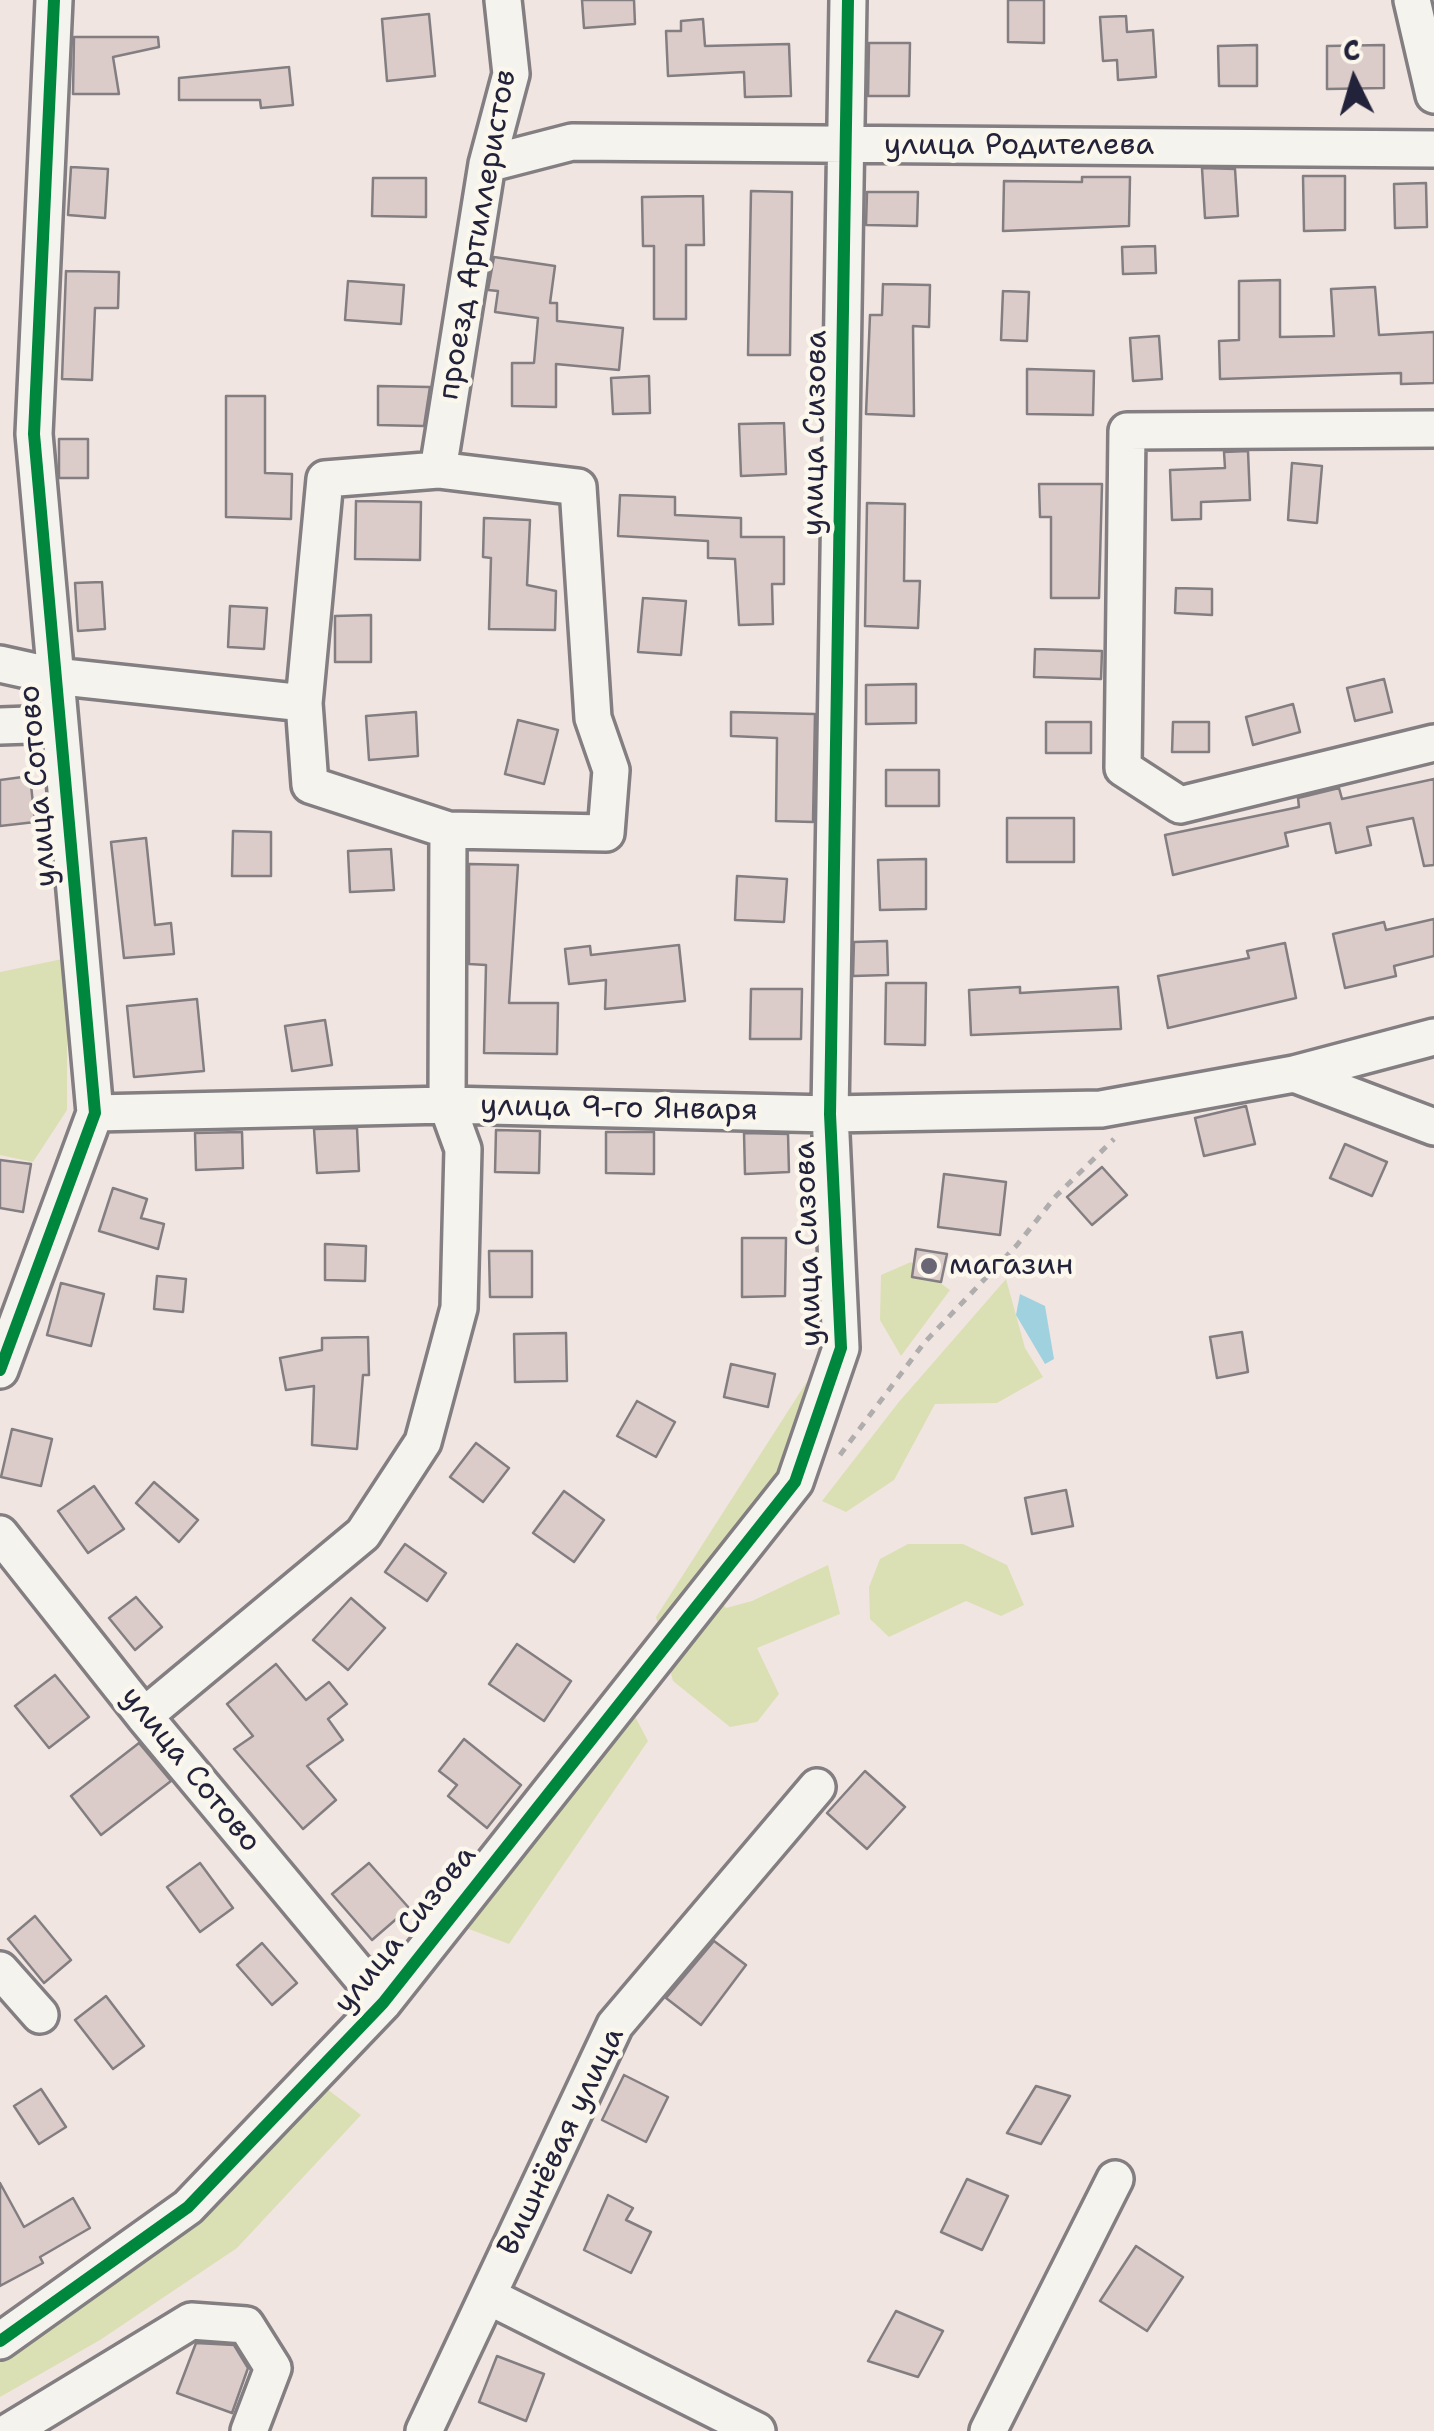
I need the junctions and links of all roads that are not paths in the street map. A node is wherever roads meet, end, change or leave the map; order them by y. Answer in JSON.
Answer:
{"nodes":[{"id":1,"x":54,"y":0,"type":"edge"},
{"id":2,"x":503,"y":0,"type":"edge"},
{"id":3,"x":848,"y":0,"type":"edge"},
{"id":4,"x":1412,"y":0,"type":"edge"},
{"id":5,"x":1434,"y":94,"type":"edge"},
{"id":6,"x":846,"y":144,"type":"junction"},
{"id":7,"x":1434,"y":150,"type":"edge"},
{"id":8,"x":488,"y":164,"type":"junction"},
{"id":9,"x":1434,"y":429,"type":"edge"},
{"id":10,"x":438,"y":470,"type":"junction"},
{"id":11,"x":0,"y":664,"type":"edge"},
{"id":12,"x":54,"y":676,"type":"junction"},
{"id":13,"x":304,"y":703,"type":"junction"},
{"id":14,"x":58,"y":724,"type":"junction"},
{"id":15,"x":0,"y":726,"type":"edge"},
{"id":16,"x":1434,"y":742,"type":"edge"},
{"id":17,"x":448,"y":830,"type":"junction"},
{"id":18,"x":1434,"y":1037,"type":"edge"},
{"id":19,"x":1294,"y":1074,"type":"junction"},
{"id":20,"x":448,"y":1105,"type":"junction"},
{"id":21,"x":96,"y":1113,"type":"junction"},
{"id":22,"x":830,"y":1114,"type":"junction"},
{"id":23,"x":1434,"y":1127,"type":"edge"},
{"id":24,"x":0,"y":1370,"type":"edge"},
{"id":25,"x":0,"y":1534,"type":"edge"},
{"id":26,"x":144,"y":1716,"type":"junction"},
{"id":27,"x":817,"y":1787,"type":"dead end"},
{"id":28,"x":0,"y":1970,"type":"edge"},
{"id":29,"x":383,"y":2003,"type":"junction"},
{"id":30,"x":40,"y":2015,"type":"dead end"},
{"id":31,"x":1116,"y":2179,"type":"dead end"},
{"id":32,"x":488,"y":2296,"type":"junction"},
{"id":33,"x":0,"y":2341,"type":"edge"},
{"id":34,"x":10,"y":2431,"type":"edge"},
{"id":35,"x":248,"y":2431,"type":"edge"},
{"id":36,"x":424,"y":2431,"type":"edge"},
{"id":37,"x":757,"y":2431,"type":"edge"},
{"id":38,"x":988,"y":2431,"type":"edge"}],
"edges":[{"from":1,"to":12,"type":"street","name":"улица Сотово"},
{"from":2,"to":8,"type":"street","name":"проезд Артиллеристов"},
{"from":3,"to":6,"type":"street","name":"улица Сизова"},
{"from":4,"to":5,"type":"street"},
{"from":6,"to":7,"type":"street","name":"улица Родителева"},
{"from":6,"to":8,"type":"street","name":"улица Родителева"},
{"from":6,"to":22,"type":"street","name":"улица Сизова"},
{"from":8,"to":10,"type":"street","name":"проезд Артиллеристов"},
{"from":9,"to":16,"type":"street"},
{"from":10,"to":13,"type":"street"},
{"from":10,"to":17,"type":"street"},
{"from":11,"to":12,"type":"street"},
{"from":12,"to":13,"type":"street"},
{"from":12,"to":14,"type":"street","name":"улица Сотово"},
{"from":13,"to":17,"type":"street"},
{"from":14,"to":15,"type":"street"},
{"from":14,"to":21,"type":"street","name":"улица Сотово"},
{"from":17,"to":20,"type":"street"},
{"from":18,"to":19,"type":"street","name":"улица 9-го Января"},
{"from":19,"to":22,"type":"street","name":"улица 9-го Января"},
{"from":19,"to":23,"type":"street"},
{"from":20,"to":21,"type":"street","name":"улица 9-го Января"},
{"from":20,"to":22,"type":"street","name":"улица 9-го Января"},
{"from":20,"to":26,"type":"street"},
{"from":21,"to":24,"type":"street","name":"улица Сотово"},
{"from":22,"to":29,"type":"street","name":"улица Сизова"},
{"from":25,"to":26,"type":"street","name":"улица Сотово"},
{"from":26,"to":29,"type":"street","name":"улица Сотово"},
{"from":27,"to":32,"type":"street","name":"Вишнёвая улица"},
{"from":28,"to":30,"type":"street"},
{"from":29,"to":33,"type":"street","name":"улица Сизова"},
{"from":31,"to":38,"type":"street"},
{"from":32,"to":36,"type":"street","name":"Вишнёвая улица"},
{"from":32,"to":37,"type":"street"},
{"from":34,"to":35,"type":"street"}]}
